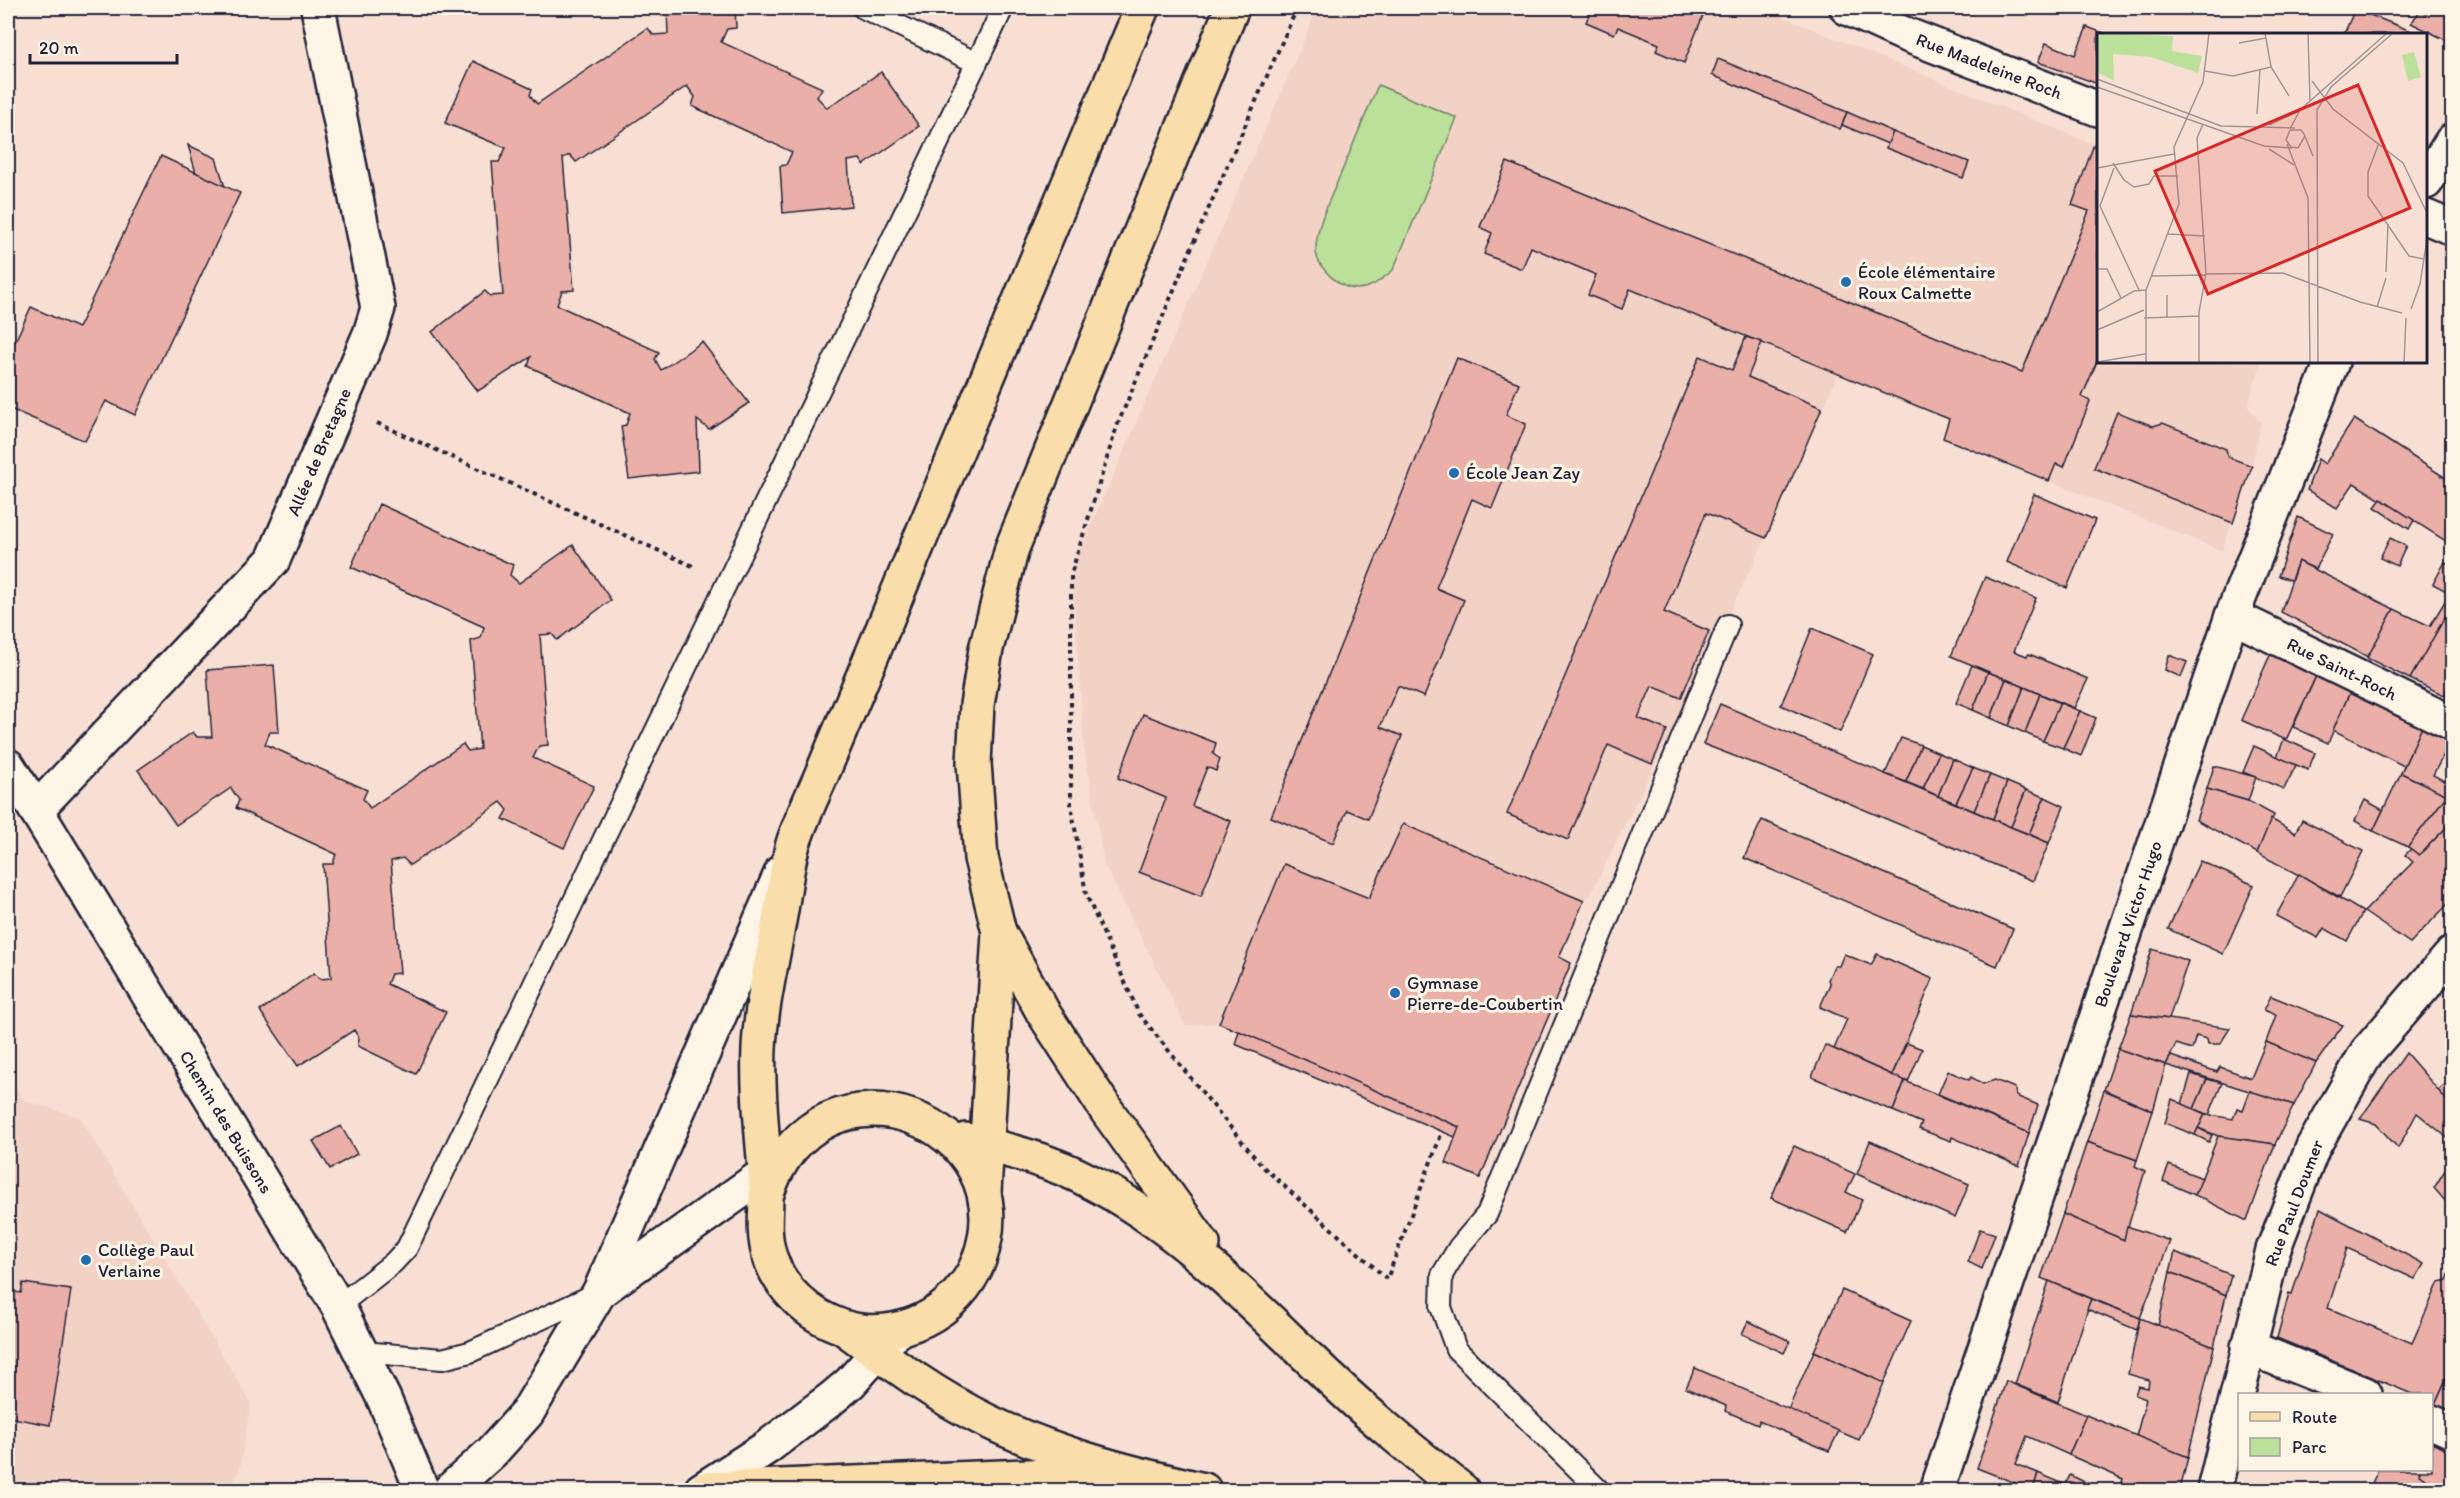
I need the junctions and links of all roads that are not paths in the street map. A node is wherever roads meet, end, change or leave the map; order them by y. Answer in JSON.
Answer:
{"nodes":[{"id":1,"x":318,"y":8,"type":"edge"},
{"id":2,"x":863,"y":8,"type":"edge"},
{"id":3,"x":1003,"y":8,"type":"edge"},
{"id":4,"x":1142,"y":8,"type":"edge"},
{"id":5,"x":1232,"y":8,"type":"edge"},
{"id":6,"x":1847,"y":8,"type":"edge"},
{"id":7,"x":976,"y":63,"type":"junction"},
{"id":8,"x":2097,"y":109,"type":"edge"},
{"id":9,"x":2452,"y":141,"type":"edge"},
{"id":10,"x":2427,"y":180,"type":"edge"},
{"id":11,"x":2427,"y":217,"type":"edge"},
{"id":12,"x":2452,"y":228,"type":"edge"},
{"id":13,"x":2332,"y":363,"type":"edge"},
{"id":14,"x":2232,"y":616,"type":"junction"},
{"id":15,"x":1728,"y":625,"type":"dead end"},
{"id":16,"x":2452,"y":723,"type":"edge"},
{"id":17,"x":8,"y":766,"type":"edge"},
{"id":18,"x":36,"y":810,"type":"junction"},
{"id":19,"x":793,"y":846,"type":"junction"},
{"id":20,"x":999,"y":932,"type":"junction"},
{"id":21,"x":2452,"y":954,"type":"edge"},
{"id":22,"x":947,"y":1136,"type":"junction"},
{"id":23,"x":987,"y":1145,"type":"junction"},
{"id":24,"x":770,"y":1177,"type":"junction"},
{"id":25,"x":983,"y":1196,"type":"junction"},
{"id":26,"x":1229,"y":1280,"type":"junction"},
{"id":27,"x":600,"y":1291,"type":"junction"},
{"id":28,"x":338,"y":1306,"type":"junction"},
{"id":29,"x":841,"y":1326,"type":"junction"},
{"id":30,"x":899,"y":1329,"type":"junction"},
{"id":31,"x":2248,"y":1347,"type":"junction"},
{"id":32,"x":363,"y":1352,"type":"junction"},
{"id":33,"x":878,"y":1353,"type":"junction"},
{"id":34,"x":2359,"y":1393,"type":"edge"},
{"id":35,"x":2433,"y":1422,"type":"edge"},
{"id":36,"x":2452,"y":1431,"type":"edge"},
{"id":37,"x":1126,"y":1472,"type":"junction"},
{"id":38,"x":703,"y":1490,"type":"edge"},
{"id":39,"x":422,"y":1491,"type":"edge"},
{"id":40,"x":450,"y":1491,"type":"edge"},
{"id":41,"x":1204,"y":1491,"type":"edge"},
{"id":42,"x":1462,"y":1491,"type":"edge"},
{"id":43,"x":1599,"y":1491,"type":"edge"},
{"id":44,"x":1937,"y":1491,"type":"edge"},
{"id":45,"x":2214,"y":1491,"type":"edge"}],
"edges":[{"from":1,"to":18,"type":"street","name":"Allée de Bretagne"},
{"from":2,"to":7,"type":"lane"},
{"from":3,"to":7,"type":"lane"},
{"from":4,"to":19,"type":"main road"},
{"from":5,"to":20,"type":"main road"},
{"from":6,"to":8,"type":"street","name":"Rue Madeleine Roch"},
{"from":7,"to":28,"type":"lane"},
{"from":9,"to":10,"type":"street"},
{"from":11,"to":12,"type":"street"},
{"from":13,"to":14,"type":"street","name":"Boulevard Victor Hugo"},
{"from":14,"to":16,"type":"street","name":"Rue Saint-Roch"},
{"from":14,"to":44,"type":"street","name":"Boulevard Victor Hugo"},
{"from":15,"to":43,"type":"lane"},
{"from":17,"to":18,"type":"street","name":"Chemin des Buissons"},
{"from":18,"to":28,"type":"street","name":"Chemin des Buissons"},
{"from":19,"to":24,"type":"main road"},
{"from":19,"to":27,"type":"street"},
{"from":20,"to":23,"type":"main road"},
{"from":20,"to":26,"type":"main road"},
{"from":21,"to":31,"type":"street","name":"Rue Paul Doumer"},
{"from":22,"to":23,"type":"main road"},
{"from":22,"to":24,"type":"main road"},
{"from":22,"to":25,"type":"main road"},
{"from":23,"to":25,"type":"main road"},
{"from":23,"to":26,"type":"main road"},
{"from":24,"to":27,"type":"street"},
{"from":24,"to":29,"type":"main road"},
{"from":25,"to":30,"type":"main road"},
{"from":26,"to":42,"type":"main road"},
{"from":27,"to":32,"type":"lane"},
{"from":27,"to":40,"type":"street"},
{"from":28,"to":32,"type":"street","name":"Chemin des Buissons"},
{"from":29,"to":30,"type":"main road"},
{"from":29,"to":33,"type":"main road"},
{"from":30,"to":33,"type":"street"},
{"from":31,"to":34,"type":"street"},
{"from":31,"to":45,"type":"street","name":"Rue Paul Doumer"},
{"from":32,"to":39,"type":"street","name":"Chemin des Buissons"},
{"from":33,"to":37,"type":"main road"},
{"from":33,"to":38,"type":"street"},
{"from":35,"to":36,"type":"street"},
{"from":37,"to":38,"type":"main road"},
{"from":37,"to":41,"type":"main road"}]}
